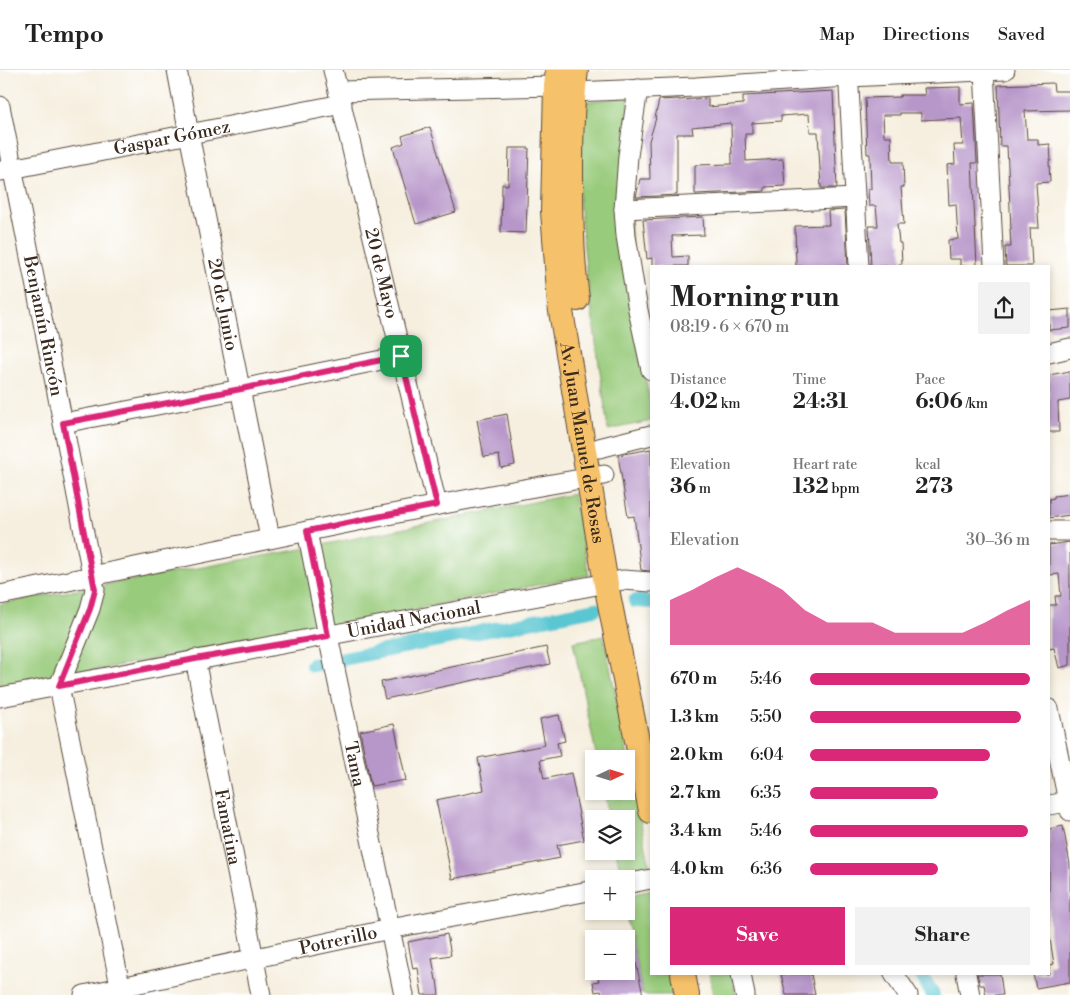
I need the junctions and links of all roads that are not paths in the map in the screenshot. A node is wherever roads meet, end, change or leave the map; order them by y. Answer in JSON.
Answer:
{"nodes":[{"id":1,"x":177,"y":70,"type":"edge"},
{"id":2,"x":333,"y":70,"type":"edge"},
{"id":3,"x":984,"y":70,"type":"edge"},
{"id":4,"x":1005,"y":70,"type":"edge"},
{"id":5,"x":848,"y":74,"type":"edge"},
{"id":6,"x":509,"y":78,"type":"edge"},
{"id":7,"x":697,"y":79,"type":"edge"},
{"id":8,"x":566,"y":80,"type":"edge"},
{"id":9,"x":638,"y":89,"type":"junction"},
{"id":10,"x":340,"y":98,"type":"junction"},
{"id":11,"x":0,"y":106,"type":"edge"},
{"id":12,"x":188,"y":134,"type":"junction"},
{"id":13,"x":6,"y":170,"type":"edge"},
{"id":14,"x":855,"y":198,"type":"junction"},
{"id":15,"x":624,"y":208,"type":"junction"},
{"id":16,"x":860,"y":265,"type":"edge"},
{"id":17,"x":994,"y":265,"type":"edge"},
{"id":18,"x":645,"y":309,"type":"edge"},
{"id":19,"x":1070,"y":348,"type":"edge"},
{"id":20,"x":1050,"y":353,"type":"edge"},
{"id":21,"x":401,"y":356,"type":"junction"},
{"id":22,"x":650,"y":360,"type":"edge"},
{"id":23,"x":241,"y":389,"type":"junction"},
{"id":24,"x":63,"y":423,"type":"junction"},
{"id":25,"x":650,"y":435,"type":"edge"},
{"id":26,"x":599,"y":448,"type":"junction"},
{"id":27,"x":596,"y":477,"type":"junction"},
{"id":28,"x":437,"y":505,"type":"junction"},
{"id":29,"x":307,"y":531,"type":"junction"},
{"id":30,"x":1050,"y":531,"type":"edge"},
{"id":31,"x":1070,"y":531,"type":"edge"},
{"id":32,"x":270,"y":538,"type":"junction"},
{"id":33,"x":93,"y":576,"type":"junction"},
{"id":34,"x":614,"y":582,"type":"junction"},
{"id":35,"x":650,"y":582,"type":"edge"},
{"id":36,"x":0,"y":595,"type":"edge"},
{"id":37,"x":328,"y":636,"type":"junction"},
{"id":38,"x":195,"y":659,"type":"junction"},
{"id":39,"x":59,"y":686,"type":"junction"},
{"id":40,"x":0,"y":697,"type":"edge"},
{"id":41,"x":1050,"y":714,"type":"edge"},
{"id":42,"x":650,"y":728,"type":"edge"},
{"id":43,"x":650,"y":804,"type":"edge"},
{"id":44,"x":1050,"y":805,"type":"edge"},
{"id":45,"x":1069,"y":807,"type":"edge"},
{"id":46,"x":650,"y":879,"type":"edge"},
{"id":47,"x":635,"y":882,"type":"edge"},
{"id":48,"x":585,"y":892,"type":"edge"},
{"id":49,"x":390,"y":929,"type":"junction"},
{"id":50,"x":254,"y":958,"type":"junction"},
{"id":51,"x":683,"y":975,"type":"edge"},
{"id":52,"x":698,"y":975,"type":"edge"},
{"id":53,"x":741,"y":975,"type":"edge"},
{"id":54,"x":895,"y":975,"type":"edge"},
{"id":55,"x":966,"y":975,"type":"edge"},
{"id":56,"x":121,"y":991,"type":"edge"},
{"id":57,"x":84,"y":995,"type":"edge"},
{"id":58,"x":261,"y":995,"type":"edge"},
{"id":59,"x":404,"y":995,"type":"edge"},
{"id":60,"x":687,"y":995,"type":"edge"},
{"id":61,"x":702,"y":995,"type":"edge"},
{"id":62,"x":744,"y":995,"type":"edge"},
{"id":63,"x":908,"y":995,"type":"edge"},
{"id":64,"x":970,"y":995,"type":"edge"}],
"edges":[{"from":1,"to":12,"type":"street","name":"20 de Junio"},
{"from":2,"to":10,"type":"street","name":"20 de Mayo"},
{"from":3,"to":4,"type":"street","name":"Gaspar Gómez"},
{"from":3,"to":5,"type":"street","name":"Gaspar Gómez"},
{"from":3,"to":17,"type":"street"},
{"from":5,"to":7,"type":"street","name":"Gaspar Gómez"},
{"from":5,"to":14,"type":"street"},
{"from":6,"to":8,"type":"street","name":"Gaspar Gómez"},
{"from":6,"to":10,"type":"street","name":"Gaspar Gómez"},
{"from":7,"to":9,"type":"street","name":"Gaspar Gómez"},
{"from":8,"to":9,"type":"street","name":"Gaspar Gómez"},
{"from":8,"to":26,"type":"main road","name":"Av. Juan Manuel de Rosas"},
{"from":8,"to":27,"type":"main road","name":"Av. Juan Manuel de Rosas"},
{"from":9,"to":15,"type":"street"},
{"from":10,"to":12,"type":"street","name":"Gaspar Gómez"},
{"from":10,"to":21,"type":"street","name":"20 de Mayo"},
{"from":11,"to":13,"type":"street","name":"Benjamín Rincón"},
{"from":12,"to":13,"type":"street","name":"Gaspar Gómez"},
{"from":12,"to":23,"type":"street","name":"20 de Junio"},
{"from":13,"to":24,"type":"street","name":"Benjamín Rincón"},
{"from":14,"to":15,"type":"street"},
{"from":14,"to":16,"type":"street"},
{"from":15,"to":18,"type":"street"},
{"from":18,"to":22,"type":"street"},
{"from":19,"to":20,"type":"street"},
{"from":21,"to":23,"type":"street"},
{"from":21,"to":28,"type":"street","name":"20 de Mayo"},
{"from":23,"to":24,"type":"street"},
{"from":23,"to":32,"type":"street","name":"20 de Junio"},
{"from":24,"to":33,"type":"street","name":"Benjamín Rincón"},
{"from":25,"to":26,"type":"street"},
{"from":26,"to":27,"type":"main road","name":"Av. Juan Manuel de Rosas"},
{"from":27,"to":28,"type":"street"},
{"from":27,"to":34,"type":"main road","name":"Av. Juan Manuel de Rosas"},
{"from":28,"to":29,"type":"street"},
{"from":29,"to":32,"type":"street"},
{"from":29,"to":37,"type":"street","name":"Tama"},
{"from":30,"to":31,"type":"street"},
{"from":32,"to":33,"type":"street"},
{"from":33,"to":36,"type":"street"},
{"from":33,"to":39,"type":"street","name":"Benjamín Rincón"},
{"from":34,"to":35,"type":"street","name":"Unidad Nacional"},
{"from":34,"to":37,"type":"street","name":"Unidad Nacional"},
{"from":34,"to":42,"type":"main road","name":"Av. Juan Manuel de Rosas"},
{"from":34,"to":43,"type":"main road","name":"Av. Juan Manuel de Rosas"},
{"from":37,"to":38,"type":"street","name":"Unidad Nacional"},
{"from":37,"to":49,"type":"street","name":"Tama"},
{"from":38,"to":39,"type":"street","name":"Unidad Nacional"},
{"from":38,"to":50,"type":"street","name":"Famatina"},
{"from":39,"to":40,"type":"street","name":"Unidad Nacional"},
{"from":39,"to":56,"type":"street"},
{"from":41,"to":45,"type":"street"},
{"from":44,"to":45,"type":"street"},
{"from":46,"to":47,"type":"street"},
{"from":48,"to":49,"type":"street","name":"Potrerillo"},
{"from":49,"to":50,"type":"street","name":"Potrerillo"},
{"from":49,"to":59,"type":"street","name":"Tama"},
{"from":50,"to":56,"type":"street","name":"Potrerillo"},
{"from":50,"to":58,"type":"street","name":"Famatina"},
{"from":51,"to":60,"type":"main road"},
{"from":52,"to":61,"type":"main road"},
{"from":53,"to":62,"type":"street"},
{"from":54,"to":63,"type":"street"},
{"from":55,"to":64,"type":"street"},
{"from":56,"to":57,"type":"street","name":"Potrerillo"}]}
